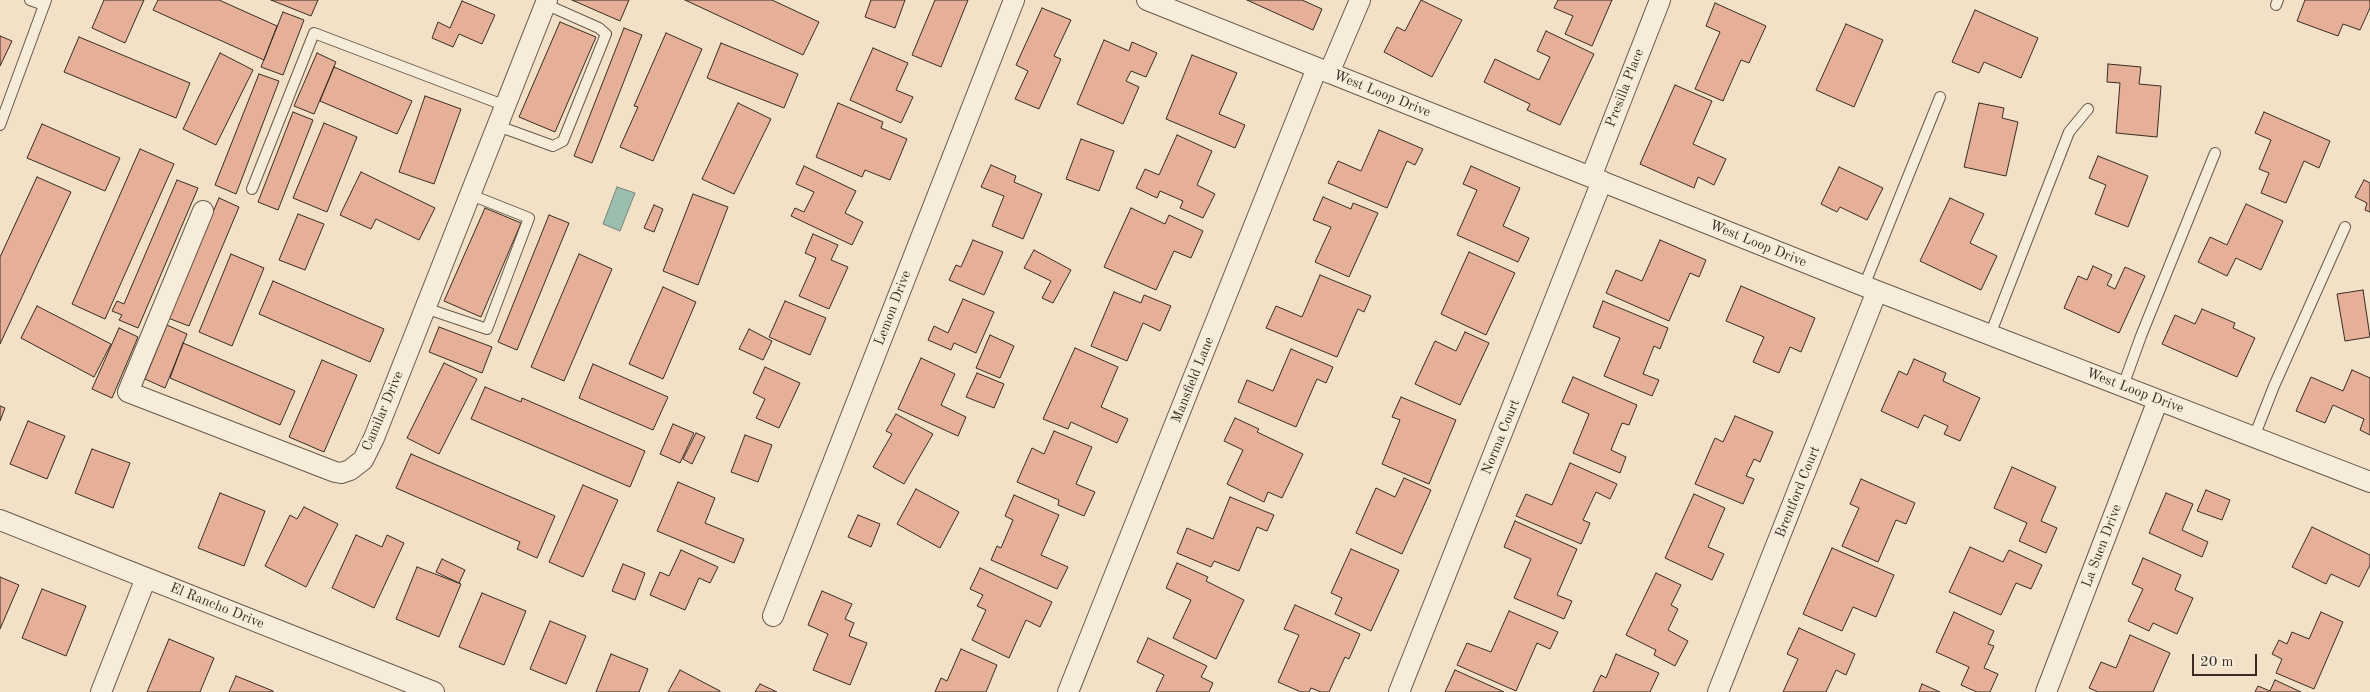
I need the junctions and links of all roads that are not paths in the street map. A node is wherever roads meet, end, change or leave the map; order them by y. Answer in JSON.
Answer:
{"nodes":[{"id":1,"x":30,"y":0,"type":"edge"},
{"id":2,"x":1014,"y":0,"type":"edge"},
{"id":3,"x":1147,"y":0,"type":"edge"},
{"id":4,"x":1360,"y":0,"type":"edge"},
{"id":5,"x":1660,"y":0,"type":"edge"},
{"id":6,"x":45,"y":2,"type":"edge"},
{"id":7,"x":546,"y":2,"type":"edge"},
{"id":8,"x":1192,"y":8,"type":"edge"},
{"id":9,"x":1323,"y":71,"type":"junction"},
{"id":10,"x":1940,"y":97,"type":"dead end"},
{"id":11,"x":506,"y":106,"type":"junction"},
{"id":12,"x":2088,"y":109,"type":"dead end"},
{"id":13,"x":0,"y":125,"type":"edge"},
{"id":14,"x":498,"y":126,"type":"junction"},
{"id":15,"x":2215,"y":154,"type":"dead end"},
{"id":16,"x":1597,"y":179,"type":"junction"},
{"id":17,"x":252,"y":189,"type":"dead end"},
{"id":18,"x":471,"y":195,"type":"junction"},
{"id":19,"x":203,"y":211,"type":"dead end"},
{"id":20,"x":2345,"y":227,"type":"dead end"},
{"id":21,"x":1871,"y":289,"type":"junction"},
{"id":22,"x":426,"y":308,"type":"junction"},
{"id":23,"x":1990,"y":335,"type":"junction"},
{"id":24,"x":2123,"y":386,"type":"junction"},
{"id":25,"x":2158,"y":400,"type":"junction"},
{"id":26,"x":2254,"y":437,"type":"junction"},
{"id":27,"x":2370,"y":482,"type":"edge"},
{"id":28,"x":0,"y":520,"type":"edge"},
{"id":29,"x":146,"y":578,"type":"junction"},
{"id":30,"x":773,"y":616,"type":"dead end"},
{"id":31,"x":101,"y":692,"type":"edge"},
{"id":32,"x":434,"y":692,"type":"edge"},
{"id":33,"x":1068,"y":692,"type":"edge"},
{"id":34,"x":1399,"y":692,"type":"edge"},
{"id":35,"x":1718,"y":692,"type":"edge"},
{"id":36,"x":2046,"y":692,"type":"edge"}],
"edges":[{"from":1,"to":6,"type":"lane"},
{"from":2,"to":30,"type":"street","name":"Lemon Drive"},
{"from":3,"to":8,"type":"street","name":"West Loop Drive"},
{"from":4,"to":9,"type":"street","name":"Mansfield Lane"},
{"from":5,"to":16,"type":"street","name":"Presilla Place"},
{"from":6,"to":13,"type":"lane"},
{"from":7,"to":11,"type":"street","name":"Camilar Drive"},
{"from":7,"to":14,"type":"lane"},
{"from":8,"to":9,"type":"street","name":"West Loop Drive"},
{"from":9,"to":16,"type":"street","name":"West Loop Drive"},
{"from":9,"to":33,"type":"street","name":"Mansfield Lane"},
{"from":10,"to":21,"type":"lane"},
{"from":11,"to":14,"type":"street","name":"Camilar Drive"},
{"from":11,"to":17,"type":"lane"},
{"from":12,"to":23,"type":"lane"},
{"from":14,"to":18,"type":"street","name":"Camilar Drive"},
{"from":15,"to":24,"type":"lane"},
{"from":16,"to":21,"type":"street","name":"West Loop Drive"},
{"from":16,"to":34,"type":"street","name":"Norma Court"},
{"from":18,"to":22,"type":"street","name":"Camilar Drive"},
{"from":18,"to":22,"type":"lane"},
{"from":19,"to":22,"type":"street","name":"Camilar Drive"},
{"from":20,"to":26,"type":"lane"},
{"from":21,"to":23,"type":"street","name":"West Loop Drive"},
{"from":21,"to":35,"type":"street","name":"Brentford Court"},
{"from":23,"to":24,"type":"street","name":"West Loop Drive"},
{"from":24,"to":25,"type":"street","name":"West Loop Drive"},
{"from":25,"to":26,"type":"street","name":"West Loop Drive"},
{"from":25,"to":36,"type":"street","name":"La Suen Drive"},
{"from":26,"to":27,"type":"street","name":"West Loop Drive"},
{"from":28,"to":29,"type":"street","name":"El Rancho Drive"},
{"from":29,"to":31,"type":"street"},
{"from":29,"to":32,"type":"street","name":"El Rancho Drive"}]}
